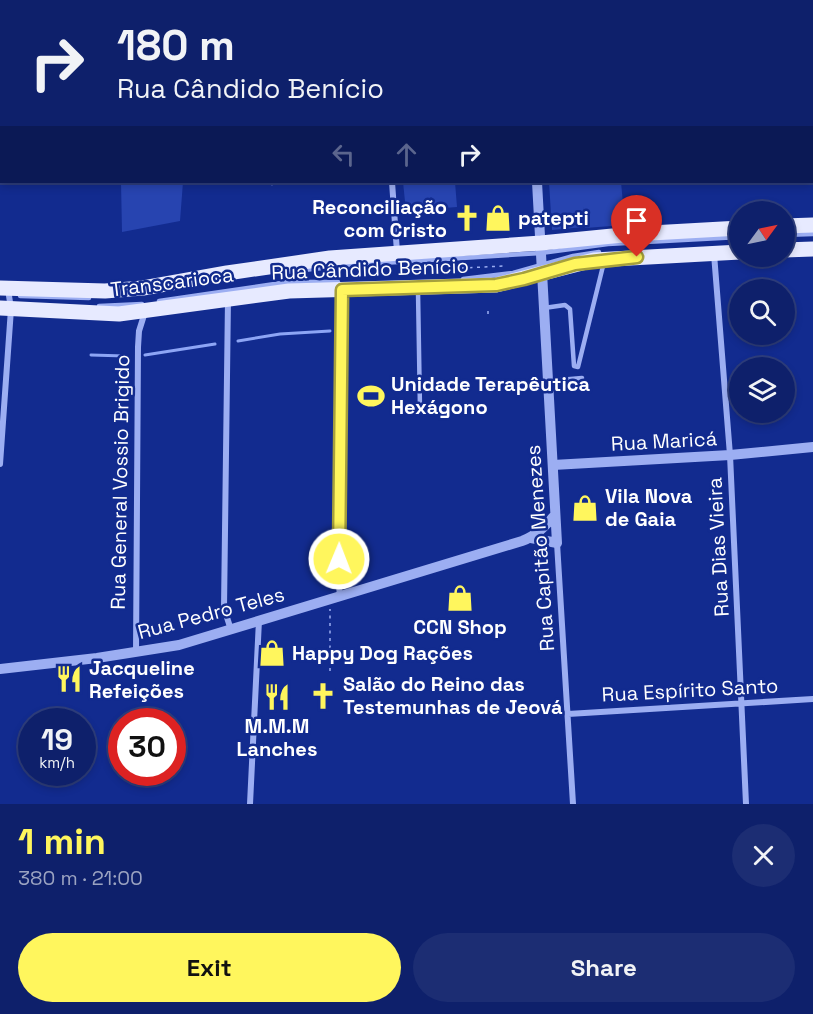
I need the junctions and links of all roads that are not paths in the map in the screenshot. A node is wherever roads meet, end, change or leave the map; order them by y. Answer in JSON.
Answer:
{"nodes":[{"id":1,"x":243,"y":0,"type":"edge"},
{"id":2,"x":267,"y":0,"type":"edge"},
{"id":3,"x":392,"y":183,"type":"edge"},
{"id":4,"x":537,"y":183,"type":"edge"},
{"id":5,"x":813,"y":225,"type":"edge"},
{"id":6,"x":795,"y":226,"type":"edge"},
{"id":7,"x":729,"y":229,"type":"edge"},
{"id":8,"x":813,"y":234,"type":"edge"},
{"id":9,"x":795,"y":235,"type":"edge"},
{"id":10,"x":729,"y":238,"type":"edge"},
{"id":11,"x":813,"y":249,"type":"edge"},
{"id":12,"x":795,"y":250,"type":"edge"},
{"id":13,"x":397,"y":252,"type":"junction"},
{"id":14,"x":729,"y":252,"type":"edge"},
{"id":15,"x":714,"y":253,"type":"junction"},
{"id":16,"x":604,"y":256,"type":"junction"},
{"id":17,"x":541,"y":259,"type":"junction"},
{"id":18,"x":266,"y":274,"type":"dead end"},
{"id":19,"x":418,"y":288,"type":"junction"},
{"id":20,"x":342,"y":290,"type":"junction"},
{"id":21,"x":124,"y":296,"type":"dead end"},
{"id":22,"x":104,"y":297,"type":"dead end"},
{"id":23,"x":5,"y":298,"type":"edge"},
{"id":24,"x":95,"y":298,"type":"dead end"},
{"id":25,"x":228,"y":299,"type":"junction"},
{"id":26,"x":148,"y":306,"type":"junction"},
{"id":27,"x":544,"y":308,"type":"junction"},
{"id":28,"x":582,"y":378,"type":"dead end"},
{"id":29,"x":548,"y":381,"type":"junction"},
{"id":30,"x":3,"y":392,"type":"edge"},
{"id":31,"x":420,"y":410,"type":"dead end"},
{"id":32,"x":813,"y":447,"type":"edge"},
{"id":33,"x":730,"y":455,"type":"junction"},
{"id":34,"x":0,"y":464,"type":"edge"},
{"id":35,"x":553,"y":465,"type":"junction"},
{"id":36,"x":555,"y":515,"type":"junction"},
{"id":37,"x":531,"y":538,"type":"junction"},
{"id":38,"x":557,"y":543,"type":"junction"},
{"id":39,"x":335,"y":597,"type":"junction"},
{"id":40,"x":259,"y":620,"type":"junction"},
{"id":41,"x":231,"y":630,"type":"junction"},
{"id":42,"x":136,"y":652,"type":"junction"},
{"id":43,"x":0,"y":669,"type":"edge"},
{"id":44,"x":813,"y":699,"type":"edge"},
{"id":45,"x":742,"y":703,"type":"junction"},
{"id":46,"x":568,"y":714,"type":"junction"},
{"id":47,"x":250,"y":804,"type":"edge"},
{"id":48,"x":573,"y":804,"type":"edge"},
{"id":49,"x":746,"y":804,"type":"edge"}],
"edges":[{"from":1,"to":2,"type":"street"},
{"from":3,"to":13,"type":"street"},
{"from":4,"to":17,"type":"street","name":"Rua Capitão Menezes"},
{"from":5,"to":6,"type":"main road"},
{"from":7,"to":17,"type":"main road","name":"Rua Cândido Benício"},
{"from":8,"to":9,"type":"lane"},
{"from":10,"to":17,"type":"lane","name":"Transcarioca"},
{"from":11,"to":12,"type":"main road"},
{"from":13,"to":17,"type":"main road","name":"Rua Cândido Benício"},
{"from":13,"to":23,"type":"main road","name":"Rua Cândido Benício"},
{"from":14,"to":15,"type":"main road","name":"Rua Cândido Benício"},
{"from":15,"to":16,"type":"main road","name":"Rua Cândido Benício"},
{"from":15,"to":33,"type":"street","name":"Rua Dias Vieira"},
{"from":16,"to":17,"type":"main road","name":"Rua Cândido Benício"},
{"from":16,"to":27,"type":"lane"},
{"from":17,"to":18,"type":"lane","name":"Transcarioca"},
{"from":17,"to":19,"type":"main road","name":"Rua Cândido Benício"},
{"from":17,"to":26,"type":"lane","name":"Transcarioca"},
{"from":17,"to":27,"type":"street","name":"Rua Capitão Menezes"},
{"from":19,"to":20,"type":"main road","name":"Rua Cândido Benício"},
{"from":19,"to":31,"type":"lane"},
{"from":20,"to":25,"type":"main road","name":"Rua Cândido Benício"},
{"from":20,"to":39,"type":"street"},
{"from":21,"to":22,"type":"lane","name":"Transcarioca"},
{"from":23,"to":24,"type":"lane","name":"Transcarioca"},
{"from":23,"to":26,"type":"main road","name":"Rua Cândido Benício"},
{"from":23,"to":30,"type":"street"},
{"from":25,"to":26,"type":"main road","name":"Rua Cândido Benício"},
{"from":25,"to":41,"type":"street"},
{"from":26,"to":42,"type":"street","name":"Rua General Vossio Brigido"},
{"from":27,"to":29,"type":"street","name":"Rua Capitão Menezes"},
{"from":28,"to":29,"type":"lane"},
{"from":29,"to":35,"type":"street","name":"Rua Capitão Menezes"},
{"from":30,"to":34,"type":"street"},
{"from":32,"to":33,"type":"street","name":"Rua Maricá"},
{"from":33,"to":35,"type":"street","name":"Rua Maricá"},
{"from":33,"to":45,"type":"street","name":"Rua Dias Vieira"},
{"from":35,"to":36,"type":"street","name":"Rua Capitão Menezes"},
{"from":36,"to":37,"type":"street","name":"Rua Pedro Teles"},
{"from":36,"to":38,"type":"street","name":"Rua Capitão Menezes"},
{"from":37,"to":38,"type":"street","name":"Rua Pedro Teles"},
{"from":37,"to":39,"type":"street","name":"Rua Pedro Teles"},
{"from":38,"to":46,"type":"street","name":"Rua Capitão Menezes"},
{"from":39,"to":40,"type":"street","name":"Rua Pedro Teles"},
{"from":40,"to":41,"type":"street","name":"Rua Pedro Teles"},
{"from":40,"to":47,"type":"street"},
{"from":41,"to":42,"type":"street","name":"Rua Pedro Teles"},
{"from":42,"to":43,"type":"street","name":"Rua Pedro Teles"},
{"from":44,"to":45,"type":"street","name":"Rua Espírito Santo"},
{"from":45,"to":46,"type":"street","name":"Rua Espírito Santo"},
{"from":45,"to":49,"type":"street","name":"Rua Dias Vieira"},
{"from":46,"to":48,"type":"street","name":"Rua Capitão Menezes"}]}
